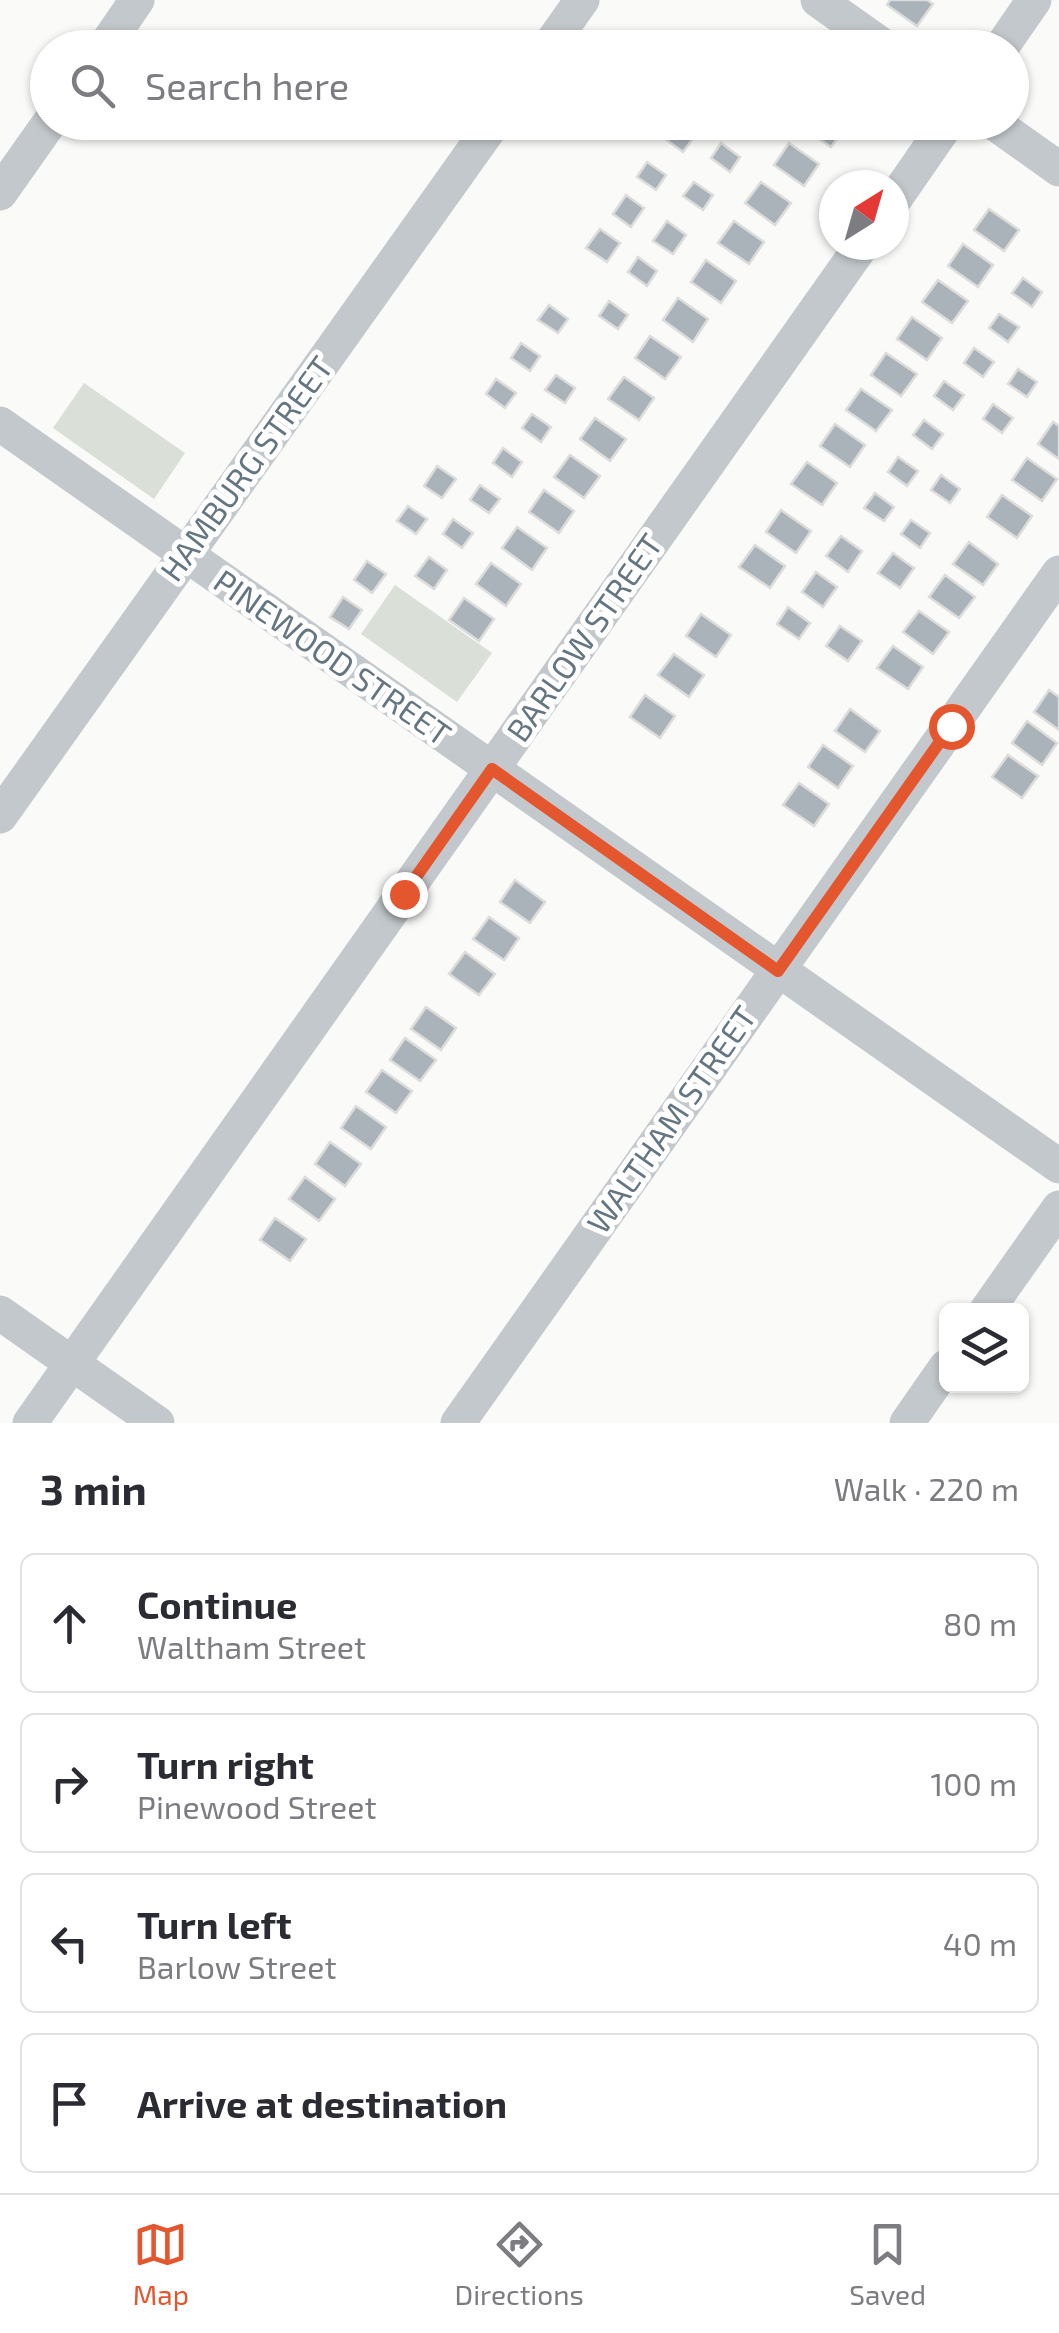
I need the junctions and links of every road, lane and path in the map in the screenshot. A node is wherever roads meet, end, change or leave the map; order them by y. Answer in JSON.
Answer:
{"nodes":[{"id":1,"x":137,"y":0,"type":"edge"},
{"id":2,"x":582,"y":0,"type":"edge"},
{"id":3,"x":818,"y":0,"type":"edge"},
{"id":4,"x":1034,"y":0,"type":"edge"},
{"id":5,"x":116,"y":30,"type":"edge"},
{"id":6,"x":561,"y":30,"type":"edge"},
{"id":7,"x":860,"y":30,"type":"edge"},
{"id":8,"x":1013,"y":30,"type":"edge"},
{"id":9,"x":38,"y":140,"type":"edge"},
{"id":10,"x":481,"y":140,"type":"edge"},
{"id":11,"x":936,"y":140,"type":"edge"},
{"id":12,"x":1018,"y":140,"type":"edge"},
{"id":13,"x":1059,"y":169,"type":"edge"},
{"id":14,"x":909,"y":178,"type":"edge"},
{"id":15,"x":0,"y":194,"type":"edge"},
{"id":16,"x":851,"y":260,"type":"edge"},
{"id":17,"x":0,"y":424,"type":"edge"},
{"id":18,"x":184,"y":556,"type":"junction"},
{"id":19,"x":1059,"y":573,"type":"edge"},
{"id":20,"x":492,"y":769,"type":"junction"},
{"id":21,"x":0,"y":816,"type":"edge"},
{"id":22,"x":778,"y":971,"type":"junction"},
{"id":23,"x":1059,"y":1166,"type":"edge"},
{"id":24,"x":1059,"y":1208,"type":"edge"},
{"id":25,"x":992,"y":1303,"type":"edge"},
{"id":26,"x":0,"y":1313,"type":"edge"},
{"id":27,"x":72,"y":1363,"type":"junction"},
{"id":28,"x":939,"y":1378,"type":"edge"},
{"id":29,"x":30,"y":1423,"type":"edge"},
{"id":30,"x":157,"y":1423,"type":"edge"},
{"id":31,"x":458,"y":1423,"type":"edge"},
{"id":32,"x":907,"y":1423,"type":"edge"}],
"edges":[{"from":1,"to":5,"type":"street"},
{"from":2,"to":6,"type":"street"},
{"from":3,"to":7,"type":"street"},
{"from":4,"to":8,"type":"street"},
{"from":9,"to":15,"type":"street"},
{"from":10,"to":18,"type":"street","name":"HAMBURG STREET"},
{"from":11,"to":14,"type":"street"},
{"from":12,"to":13,"type":"street"},
{"from":16,"to":20,"type":"street","name":"BARLOW STREET"},
{"from":17,"to":18,"type":"street","name":"PINEWOOD STREET"},
{"from":18,"to":20,"type":"street","name":"PINEWOOD STREET"},
{"from":18,"to":21,"type":"street","name":"HAMBURG STREET"},
{"from":19,"to":22,"type":"street","name":"WALTHAM STREET"},
{"from":20,"to":22,"type":"street","name":"PINEWOOD STREET"},
{"from":20,"to":27,"type":"street","name":"BARLOW STREET"},
{"from":22,"to":23,"type":"street","name":"PINEWOOD STREET"},
{"from":22,"to":31,"type":"street","name":"WALTHAM STREET"},
{"from":24,"to":25,"type":"street"},
{"from":26,"to":27,"type":"street"},
{"from":27,"to":29,"type":"street","name":"BARLOW STREET"},
{"from":27,"to":30,"type":"street"},
{"from":28,"to":32,"type":"street"}]}
